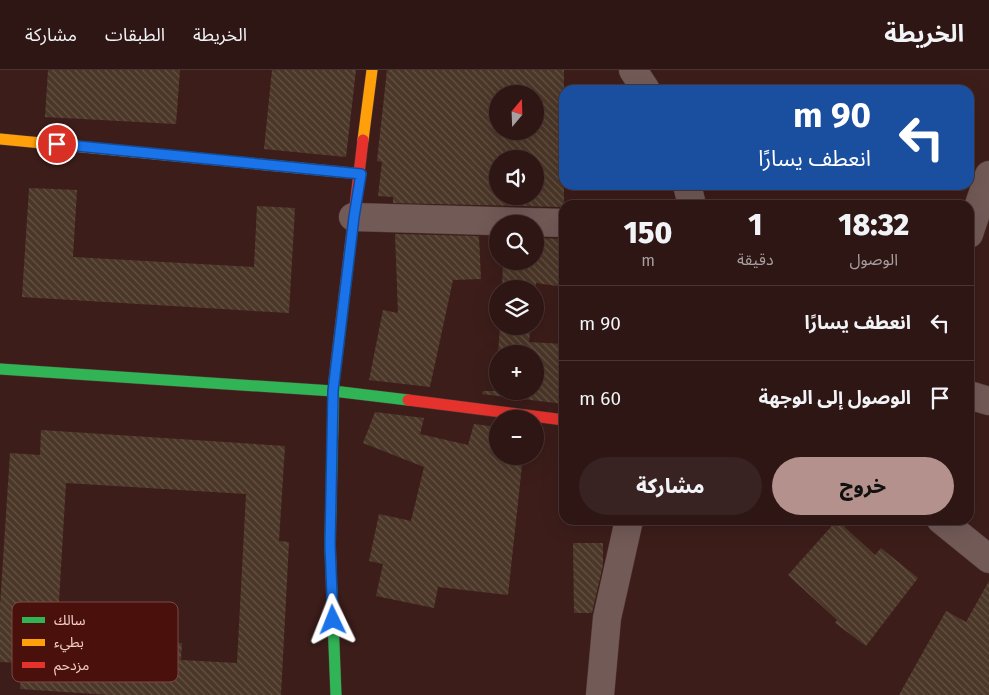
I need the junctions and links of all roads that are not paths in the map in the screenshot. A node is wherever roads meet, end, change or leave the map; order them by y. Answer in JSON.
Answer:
{"nodes":[{"id":1,"x":372,"y":70,"type":"edge"},
{"id":2,"x":633,"y":70,"type":"edge"},
{"id":3,"x":643,"y":85,"type":"edge"},
{"id":4,"x":0,"y":139,"type":"edge"},
{"id":5,"x":361,"y":174,"type":"junction"},
{"id":6,"x":989,"y":175,"type":"edge"},
{"id":7,"x":354,"y":217,"type":"junction"},
{"id":8,"x":974,"y":219,"type":"edge"},
{"id":9,"x":559,"y":223,"type":"edge"},
{"id":10,"x":0,"y":368,"type":"edge"},
{"id":11,"x":333,"y":391,"type":"junction"},
{"id":12,"x":974,"y":396,"type":"edge"},
{"id":13,"x":989,"y":401,"type":"edge"},
{"id":14,"x":559,"y":419,"type":"edge"},
{"id":15,"x":628,"y":525,"type":"edge"},
{"id":16,"x":947,"y":525,"type":"edge"},
{"id":17,"x":989,"y":559,"type":"edge"},
{"id":18,"x":336,"y":695,"type":"edge"},
{"id":19,"x":600,"y":695,"type":"edge"}],
"edges":[{"from":1,"to":5,"type":"street"},
{"from":2,"to":3,"type":"street"},
{"from":4,"to":5,"type":"street"},
{"from":5,"to":7,"type":"street"},
{"from":6,"to":8,"type":"street"},
{"from":7,"to":9,"type":"street"},
{"from":7,"to":11,"type":"street"},
{"from":10,"to":11,"type":"street"},
{"from":11,"to":14,"type":"street"},
{"from":11,"to":18,"type":"street"},
{"from":12,"to":13,"type":"street"},
{"from":15,"to":19,"type":"street"},
{"from":16,"to":17,"type":"street"}]}
